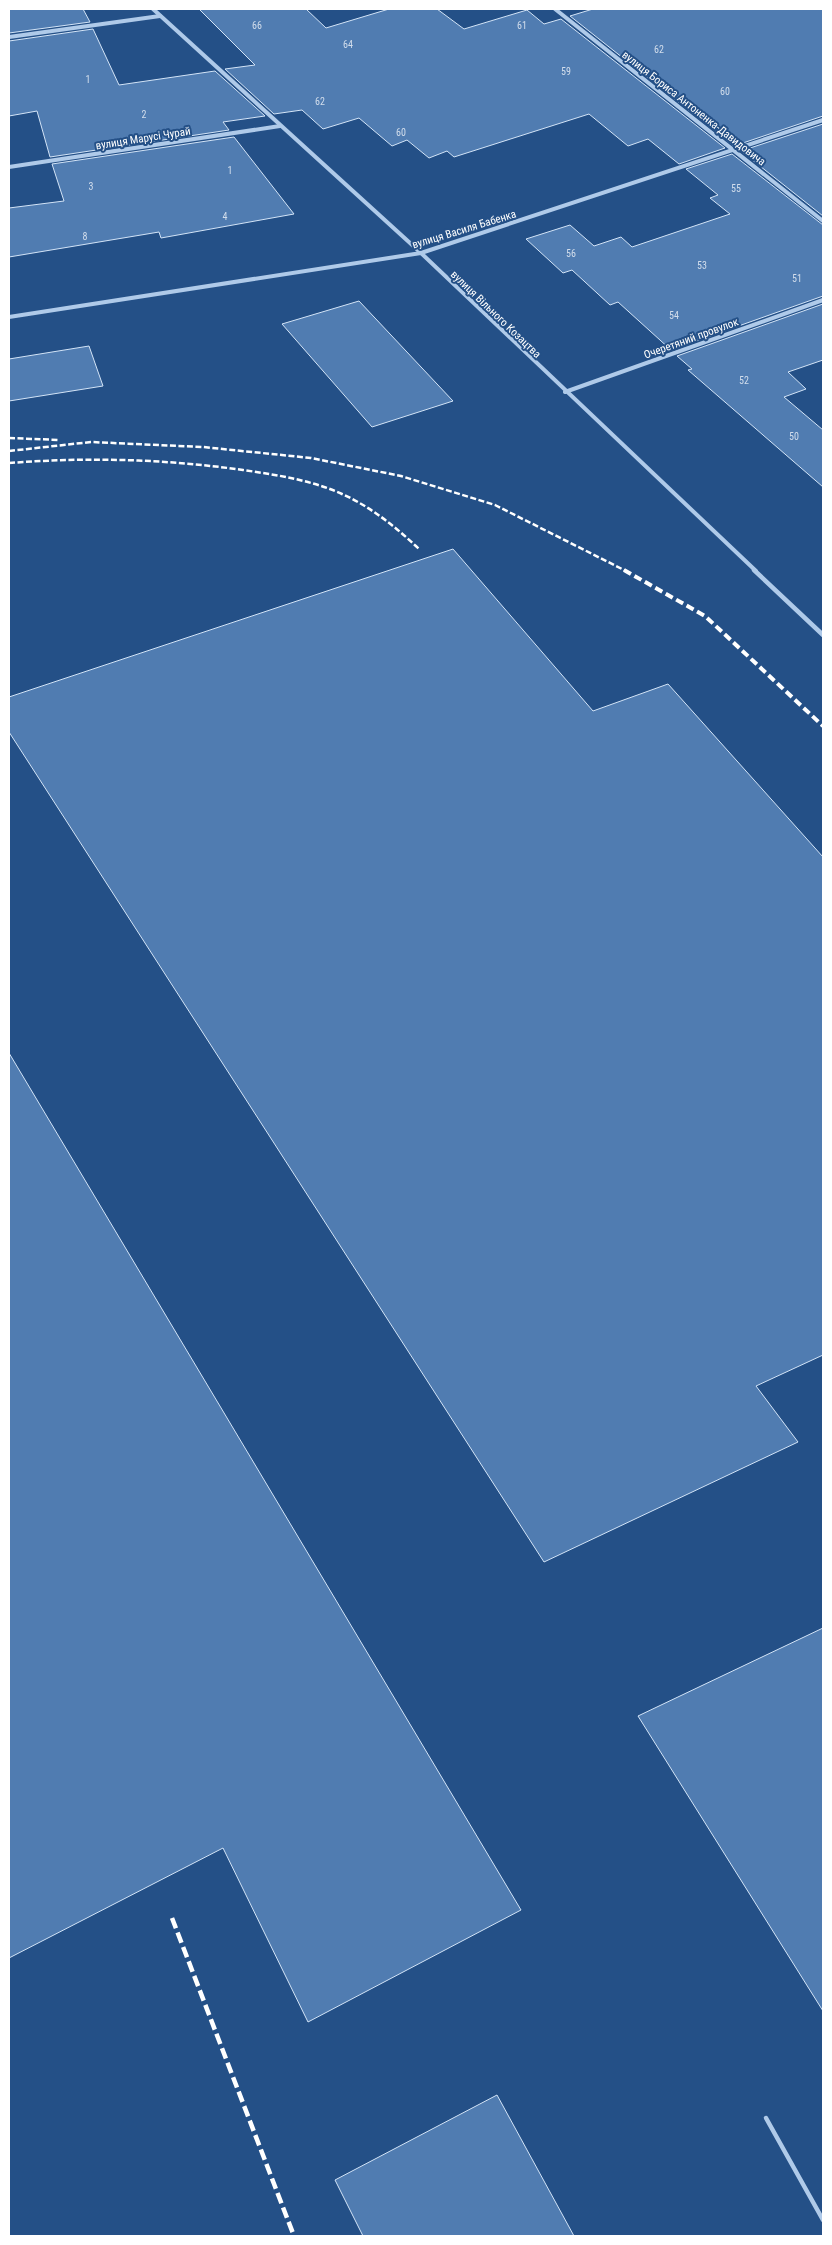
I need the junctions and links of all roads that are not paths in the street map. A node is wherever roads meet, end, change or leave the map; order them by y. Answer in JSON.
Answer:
{"nodes":[{"id":1,"x":153,"y":9,"type":"edge"},
{"id":2,"x":555,"y":9,"type":"edge"},
{"id":3,"x":160,"y":16,"type":"junction"},
{"id":4,"x":9,"y":37,"type":"edge"},
{"id":5,"x":823,"y":120,"type":"edge"},
{"id":6,"x":280,"y":126,"type":"junction"},
{"id":7,"x":733,"y":150,"type":"junction"},
{"id":8,"x":9,"y":167,"type":"edge"},
{"id":9,"x":823,"y":221,"type":"edge"},
{"id":10,"x":421,"y":254,"type":"junction"},
{"id":11,"x":823,"y":300,"type":"edge"},
{"id":12,"x":9,"y":318,"type":"edge"},
{"id":13,"x":565,"y":392,"type":"junction"},
{"id":14,"x":823,"y":635,"type":"edge"},
{"id":15,"x":766,"y":2118,"type":"dead end"},
{"id":16,"x":823,"y":2220,"type":"edge"}],
"edges":[{"from":1,"to":3,"type":"street","name":"вулиця Вільного Козацтва"},
{"from":2,"to":7,"type":"street","name":"вулиця Бориса Антоненка-Давидовича"},
{"from":3,"to":4,"type":"street"},
{"from":3,"to":6,"type":"street","name":"вулиця Вільного Козацтва"},
{"from":5,"to":7,"type":"street","name":"вулиця Василя Бабенка"},
{"from":6,"to":8,"type":"street","name":"вулиця Марусі Чурай"},
{"from":6,"to":10,"type":"street","name":"вулиця Вільного Козацтва"},
{"from":7,"to":9,"type":"street","name":"вулиця Бориса Антоненка-Давидовича"},
{"from":7,"to":10,"type":"street","name":"вулиця Василя Бабенка"},
{"from":10,"to":12,"type":"street","name":"вулиця Василя Бабенка"},
{"from":10,"to":13,"type":"street","name":"вулиця Вільного Козацтва"},
{"from":11,"to":13,"type":"street","name":"Очеретяний провулок"},
{"from":13,"to":14,"type":"street","name":"вулиця Вільного Козацтва"},
{"from":15,"to":16,"type":"lane"}]}
